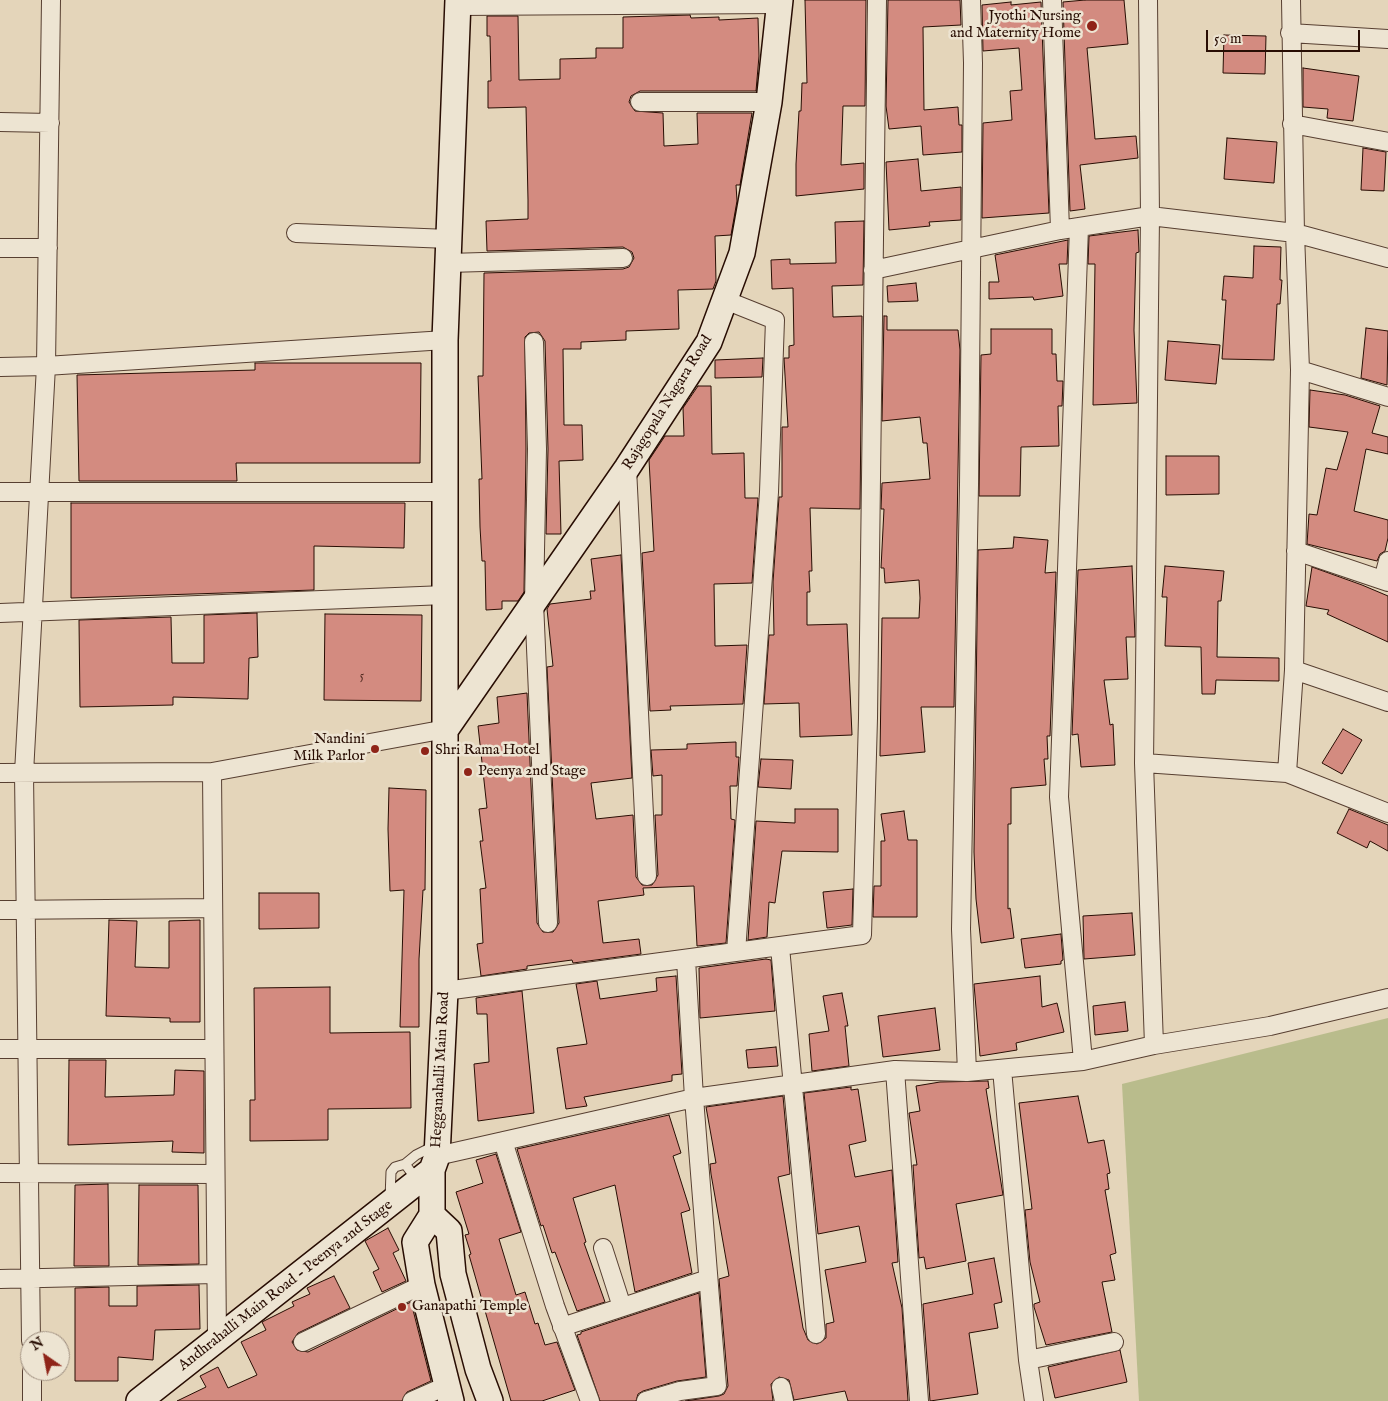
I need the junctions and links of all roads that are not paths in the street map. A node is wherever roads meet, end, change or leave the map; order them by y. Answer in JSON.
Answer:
{"nodes":[{"id":1,"x":51,"y":0,"type":"edge"},
{"id":2,"x":878,"y":0,"type":"edge"},
{"id":3,"x":971,"y":0,"type":"edge"},
{"id":4,"x":1052,"y":0,"type":"edge"},
{"id":5,"x":1148,"y":0,"type":"edge"},
{"id":6,"x":1290,"y":0,"type":"edge"},
{"id":7,"x":779,"y":2,"type":"edge"},
{"id":8,"x":458,"y":3,"type":"edge"},
{"id":9,"x":1290,"y":33,"type":"junction"},
{"id":10,"x":1388,"y":39,"type":"edge"},
{"id":11,"x":640,"y":102,"type":"dead end"},
{"id":12,"x":769,"y":102,"type":"junction"},
{"id":13,"x":0,"y":122,"type":"edge"},
{"id":14,"x":50,"y":123,"type":"junction"},
{"id":15,"x":1292,"y":124,"type":"junction"},
{"id":16,"x":1388,"y":142,"type":"edge"},
{"id":17,"x":1150,"y":216,"type":"junction"},
{"id":18,"x":1079,"y":227,"type":"junction"},
{"id":19,"x":1060,"y":230,"type":"junction"},
{"id":20,"x":296,"y":233,"type":"dead end"},
{"id":21,"x":1295,"y":233,"type":"junction"},
{"id":22,"x":0,"y":248,"type":"edge"},
{"id":23,"x":48,"y":248,"type":"junction"},
{"id":24,"x":970,"y":249,"type":"junction"},
{"id":25,"x":448,"y":251,"type":"junction"},
{"id":26,"x":623,"y":258,"type":"dead end"},
{"id":27,"x":1388,"y":258,"type":"edge"},
{"id":28,"x":873,"y":270,"type":"junction"},
{"id":29,"x":725,"y":300,"type":"junction"},
{"id":30,"x":445,"y":340,"type":"junction"},
{"id":31,"x":534,"y":342,"type":"dead end"},
{"id":32,"x":0,"y":366,"type":"edge"},
{"id":33,"x":46,"y":366,"type":"junction"},
{"id":34,"x":1300,"y":370,"type":"junction"},
{"id":35,"x":1388,"y":396,"type":"edge"},
{"id":36,"x":627,"y":468,"type":"junction"},
{"id":37,"x":0,"y":492,"type":"edge"},
{"id":38,"x":39,"y":492,"type":"junction"},
{"id":39,"x":444,"y":492,"type":"junction"},
{"id":40,"x":1296,"y":551,"type":"junction"},
{"id":41,"x":1388,"y":561,"type":"edge"},
{"id":42,"x":1385,"y":581,"type":"edge"},
{"id":43,"x":445,"y":595,"type":"junction"},
{"id":44,"x":534,"y":602,"type":"junction"},
{"id":45,"x":0,"y":613,"type":"edge"},
{"id":46,"x":33,"y":613,"type":"junction"},
{"id":47,"x":1294,"y":670,"type":"junction"},
{"id":48,"x":1388,"y":702,"type":"edge"},
{"id":49,"x":446,"y":729,"type":"junction"},
{"id":50,"x":1144,"y":763,"type":"junction"},
{"id":51,"x":212,"y":772,"type":"junction"},
{"id":52,"x":0,"y":773,"type":"edge"},
{"id":53,"x":24,"y":773,"type":"junction"},
{"id":54,"x":1287,"y":774,"type":"junction"},
{"id":55,"x":1388,"y":813,"type":"edge"},
{"id":56,"x":647,"y":876,"type":"dead end"},
{"id":57,"x":213,"y":908,"type":"junction"},
{"id":58,"x":26,"y":909,"type":"junction"},
{"id":59,"x":0,"y":910,"type":"edge"},
{"id":60,"x":548,"y":922,"type":"dead end"},
{"id":61,"x":780,"y":947,"type":"junction"},
{"id":62,"x":736,"y":952,"type":"junction"},
{"id":63,"x":686,"y":959,"type":"junction"},
{"id":64,"x":445,"y":991,"type":"junction"},
{"id":65,"x":1388,"y":998,"type":"edge"},
{"id":66,"x":1154,"y":1045,"type":"junction"},
{"id":67,"x":0,"y":1049,"type":"edge"},
{"id":68,"x":27,"y":1049,"type":"junction"},
{"id":69,"x":214,"y":1049,"type":"junction"},
{"id":70,"x":1083,"y":1061,"type":"junction"},
{"id":71,"x":1002,"y":1069,"type":"junction"},
{"id":72,"x":895,"y":1070,"type":"junction"},
{"id":73,"x":966,"y":1072,"type":"junction"},
{"id":74,"x":792,"y":1086,"type":"junction"},
{"id":75,"x":694,"y":1098,"type":"junction"},
{"id":76,"x":503,"y":1142,"type":"junction"},
{"id":77,"x":426,"y":1163,"type":"junction"},
{"id":78,"x":29,"y":1172,"type":"junction"},
{"id":79,"x":0,"y":1173,"type":"edge"},
{"id":80,"x":215,"y":1174,"type":"junction"},
{"id":81,"x":432,"y":1214,"type":"junction"},
{"id":82,"x":603,"y":1248,"type":"dead end"},
{"id":83,"x":215,"y":1274,"type":"junction"},
{"id":84,"x":30,"y":1278,"type":"junction"},
{"id":85,"x":0,"y":1279,"type":"edge"},
{"id":86,"x":708,"y":1279,"type":"junction"},
{"id":87,"x":422,"y":1285,"type":"junction"},
{"id":88,"x":622,"y":1307,"type":"junction"},
{"id":89,"x":562,"y":1326,"type":"junction"},
{"id":90,"x":31,"y":1331,"type":"edge"},
{"id":91,"x":816,"y":1334,"type":"dead end"},
{"id":92,"x":217,"y":1339,"type":"junction"},
{"id":93,"x":304,"y":1342,"type":"dead end"},
{"id":94,"x":1114,"y":1342,"type":"dead end"},
{"id":95,"x":1028,"y":1360,"type":"junction"},
{"id":96,"x":32,"y":1381,"type":"edge"},
{"id":97,"x":718,"y":1393,"type":"edge"},
{"id":98,"x":448,"y":1394,"type":"edge"},
{"id":99,"x":32,"y":1401,"type":"edge"},
{"id":100,"x":139,"y":1401,"type":"edge"},
{"id":101,"x":412,"y":1401,"type":"edge"},
{"id":102,"x":490,"y":1401,"type":"edge"},
{"id":103,"x":590,"y":1401,"type":"edge"},
{"id":104,"x":646,"y":1401,"type":"edge"},
{"id":105,"x":919,"y":1401,"type":"edge"},
{"id":106,"x":1034,"y":1401,"type":"edge"}],
"edges":[{"from":1,"to":14,"type":"street"},
{"from":2,"to":28,"type":"street"},
{"from":3,"to":24,"type":"street"},
{"from":4,"to":19,"type":"street"},
{"from":5,"to":17,"type":"street"},
{"from":6,"to":9,"type":"street"},
{"from":7,"to":8,"type":"street"},
{"from":7,"to":12,"type":"main road","name":"Rajagopala Nagara Road"},
{"from":8,"to":25,"type":"main road","name":"Hegganahalli Main Road"},
{"from":9,"to":10,"type":"street"},
{"from":9,"to":15,"type":"street"},
{"from":11,"to":12,"type":"street"},
{"from":12,"to":29,"type":"main road","name":"Rajagopala Nagara Road"},
{"from":13,"to":14,"type":"street"},
{"from":14,"to":23,"type":"street"},
{"from":15,"to":16,"type":"street"},
{"from":15,"to":21,"type":"street"},
{"from":17,"to":18,"type":"street"},
{"from":17,"to":21,"type":"street"},
{"from":17,"to":50,"type":"street"},
{"from":18,"to":19,"type":"street"},
{"from":18,"to":70,"type":"street"},
{"from":19,"to":24,"type":"street"},
{"from":20,"to":25,"type":"street"},
{"from":21,"to":27,"type":"street"},
{"from":21,"to":34,"type":"street"},
{"from":22,"to":23,"type":"street"},
{"from":23,"to":33,"type":"street"},
{"from":24,"to":28,"type":"street"},
{"from":24,"to":73,"type":"street"},
{"from":25,"to":26,"type":"street"},
{"from":25,"to":30,"type":"main road","name":"Hegganahalli Main Road"},
{"from":28,"to":61,"type":"street"},
{"from":29,"to":36,"type":"main road","name":"Rajagopala Nagara Road"},
{"from":29,"to":62,"type":"street"},
{"from":30,"to":33,"type":"street"},
{"from":30,"to":39,"type":"main road","name":"Hegganahalli Main Road"},
{"from":31,"to":44,"type":"street"},
{"from":32,"to":33,"type":"street"},
{"from":33,"to":38,"type":"street"},
{"from":34,"to":35,"type":"street"},
{"from":34,"to":40,"type":"street"},
{"from":36,"to":44,"type":"main road","name":"Rajagopala Nagara Road"},
{"from":36,"to":56,"type":"street"},
{"from":37,"to":38,"type":"street"},
{"from":38,"to":39,"type":"street"},
{"from":38,"to":46,"type":"street"},
{"from":39,"to":43,"type":"main road","name":"Hegganahalli Main Road"},
{"from":40,"to":42,"type":"street"},
{"from":40,"to":47,"type":"street"},
{"from":41,"to":42,"type":"street"},
{"from":43,"to":46,"type":"street"},
{"from":43,"to":49,"type":"main road","name":"Hegganahalli Main Road"},
{"from":44,"to":49,"type":"main road","name":"Rajagopala Nagara Road"},
{"from":44,"to":60,"type":"street"},
{"from":45,"to":46,"type":"street"},
{"from":46,"to":53,"type":"street"},
{"from":47,"to":48,"type":"street"},
{"from":47,"to":54,"type":"street"},
{"from":49,"to":51,"type":"street"},
{"from":49,"to":64,"type":"main road","name":"Hegganahalli Main Road"},
{"from":50,"to":54,"type":"street"},
{"from":50,"to":66,"type":"street"},
{"from":51,"to":53,"type":"street"},
{"from":51,"to":57,"type":"street"},
{"from":52,"to":53,"type":"street"},
{"from":53,"to":58,"type":"street"},
{"from":54,"to":55,"type":"street"},
{"from":57,"to":58,"type":"street"},
{"from":57,"to":69,"type":"street"},
{"from":58,"to":59,"type":"street"},
{"from":58,"to":68,"type":"street"},
{"from":61,"to":62,"type":"street"},
{"from":61,"to":74,"type":"street"},
{"from":62,"to":63,"type":"street"},
{"from":63,"to":64,"type":"street"},
{"from":63,"to":75,"type":"street"},
{"from":64,"to":77,"type":"main road","name":"Hegganahalli Main Road"},
{"from":65,"to":66,"type":"street"},
{"from":66,"to":70,"type":"street"},
{"from":67,"to":68,"type":"street"},
{"from":68,"to":69,"type":"street"},
{"from":68,"to":78,"type":"street"},
{"from":69,"to":80,"type":"street"},
{"from":70,"to":71,"type":"street"},
{"from":71,"to":73,"type":"street"},
{"from":71,"to":95,"type":"street"},
{"from":72,"to":73,"type":"street"},
{"from":72,"to":74,"type":"street"},
{"from":72,"to":105,"type":"street"},
{"from":74,"to":75,"type":"street"},
{"from":74,"to":91,"type":"street"},
{"from":75,"to":76,"type":"street"},
{"from":75,"to":86,"type":"street"},
{"from":76,"to":77,"type":"street"},
{"from":76,"to":89,"type":"street"},
{"from":77,"to":81,"type":"main road","name":"Hegganahalli Main Road"},
{"from":77,"to":92,"type":"main road","name":"Andhrahalli Main Road - Peenya 2nd Stage"},
{"from":78,"to":79,"type":"street"},
{"from":78,"to":80,"type":"street"},
{"from":78,"to":84,"type":"street"},
{"from":80,"to":83,"type":"street"},
{"from":81,"to":87,"type":"main road"},
{"from":81,"to":102,"type":"main road"},
{"from":82,"to":88,"type":"street"},
{"from":83,"to":84,"type":"street"},
{"from":83,"to":92,"type":"street"},
{"from":84,"to":85,"type":"street"},
{"from":84,"to":90,"type":"street"},
{"from":86,"to":88,"type":"street"},
{"from":86,"to":97,"type":"street"},
{"from":87,"to":93,"type":"street"},
{"from":87,"to":98,"type":"main road"},
{"from":88,"to":89,"type":"street"},
{"from":89,"to":103,"type":"street"},
{"from":92,"to":100,"type":"main road","name":"Andhrahalli Main Road - Peenya 2nd Stage"},
{"from":94,"to":95,"type":"street"},
{"from":95,"to":106,"type":"street"},
{"from":96,"to":99,"type":"street"},
{"from":97,"to":104,"type":"street"},
{"from":98,"to":101,"type":"street"}]}
